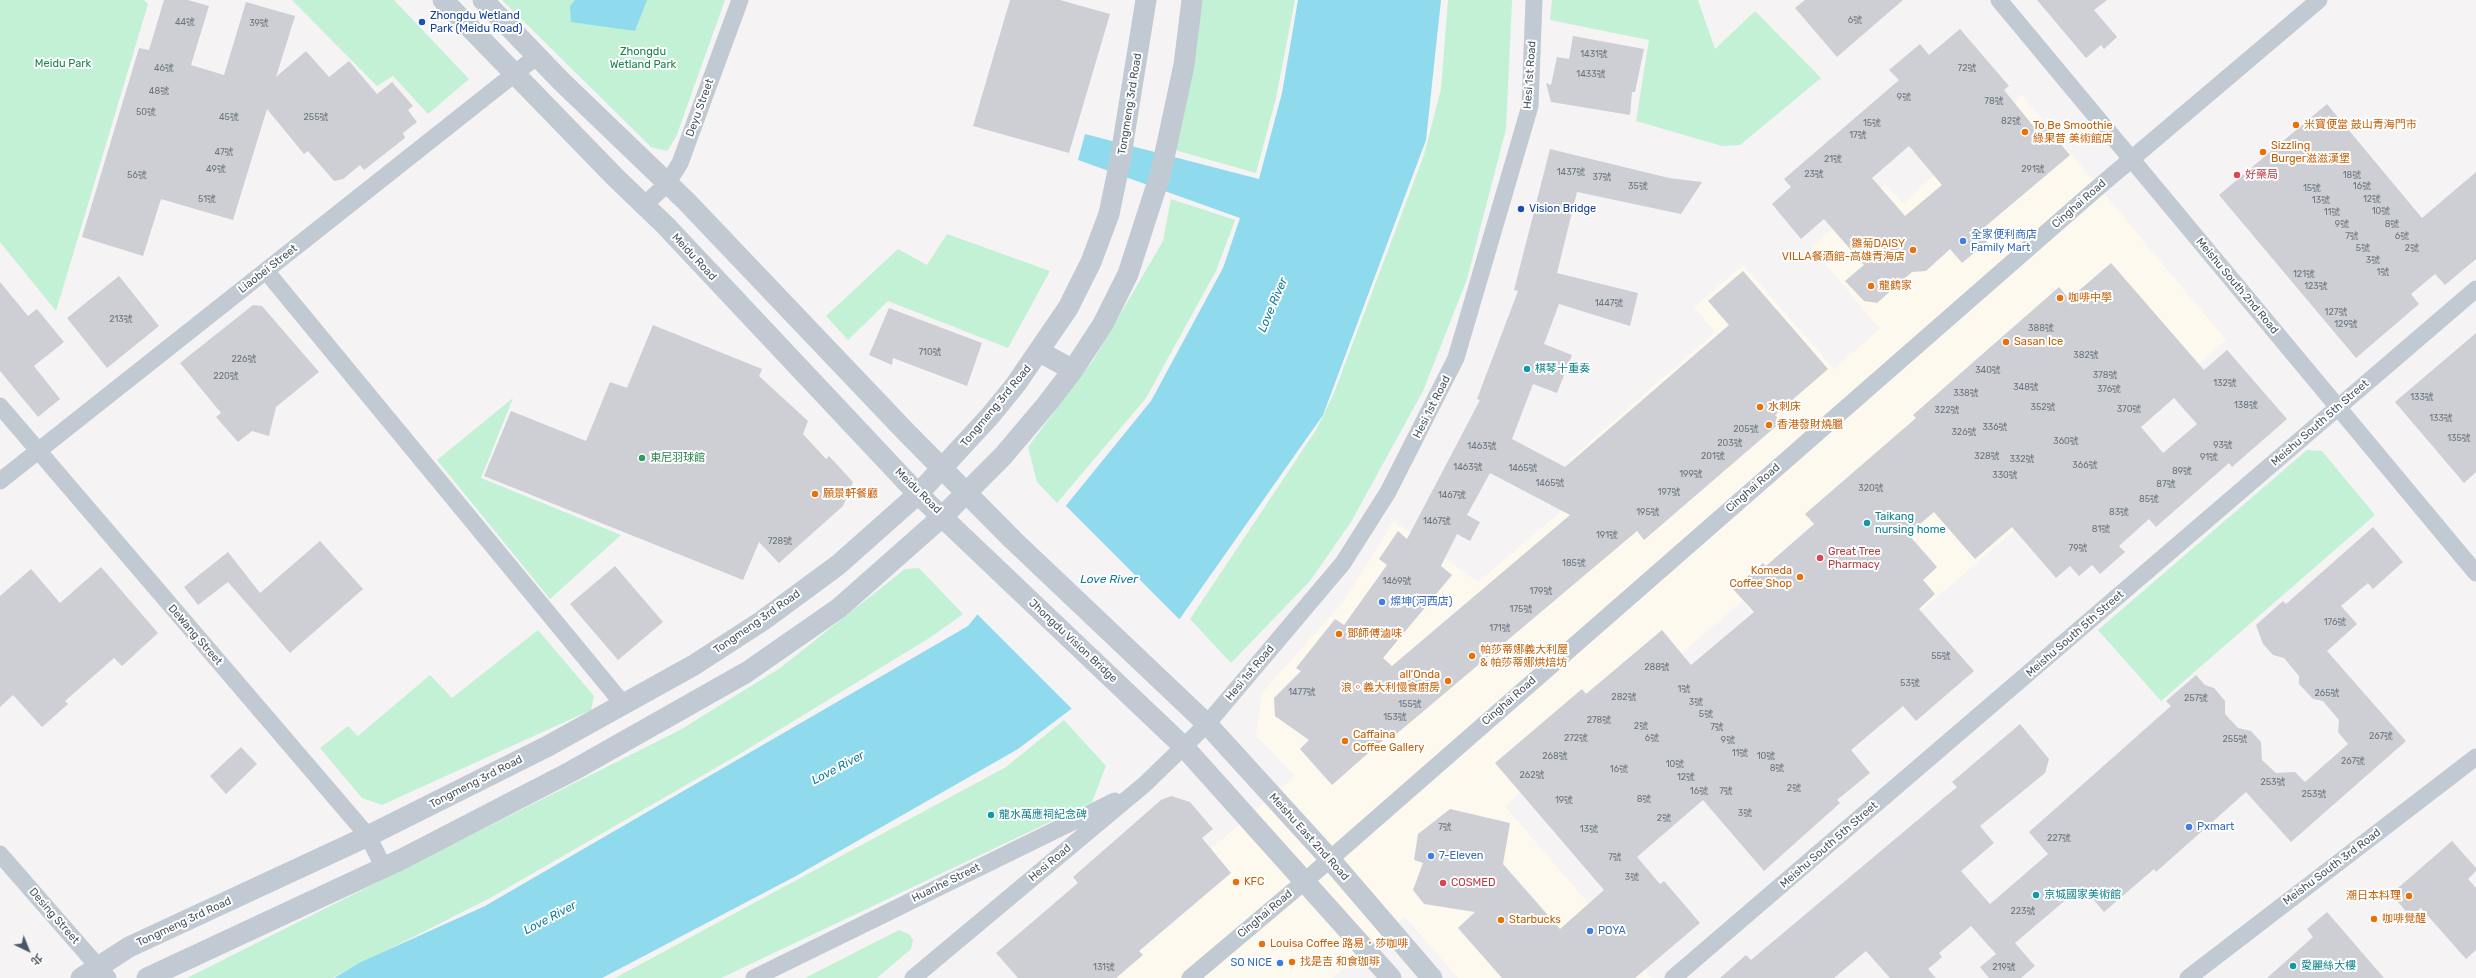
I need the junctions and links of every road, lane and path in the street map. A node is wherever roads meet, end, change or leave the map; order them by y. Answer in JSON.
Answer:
{"nodes":[{"id":1,"x":443,"y":0,"type":"edge"},
{"id":2,"x":483,"y":0,"type":"edge"},
{"id":3,"x":740,"y":0,"type":"edge"},
{"id":4,"x":1146,"y":0,"type":"edge"},
{"id":5,"x":1192,"y":0,"type":"edge"},
{"id":6,"x":1534,"y":0,"type":"edge"},
{"id":7,"x":1999,"y":0,"type":"edge"},
{"id":8,"x":2319,"y":0,"type":"edge"},
{"id":9,"x":537,"y":56,"type":"junction"},
{"id":10,"x":515,"y":75,"type":"junction"},
{"id":11,"x":2130,"y":159,"type":"junction"},
{"id":12,"x":667,"y":184,"type":"junction"},
{"id":13,"x":644,"y":206,"type":"junction"},
{"id":14,"x":266,"y":271,"type":"junction"},
{"id":15,"x":2476,"y":290,"type":"edge"},
{"id":16,"x":1040,"y":352,"type":"junction"},
{"id":17,"x":1073,"y":370,"type":"junction"},
{"id":18,"x":0,"y":406,"type":"edge"},
{"id":19,"x":2339,"y":407,"type":"junction"},
{"id":20,"x":39,"y":451,"type":"junction"},
{"id":21,"x":943,"y":468,"type":"junction"},
{"id":22,"x":0,"y":482,"type":"edge"},
{"id":23,"x":968,"y":492,"type":"junction"},
{"id":24,"x":918,"y":494,"type":"junction"},
{"id":25,"x":943,"y":516,"type":"junction"},
{"id":26,"x":2476,"y":573,"type":"edge"},
{"id":27,"x":624,"y":705,"type":"junction"},
{"id":28,"x":1207,"y":724,"type":"junction"},
{"id":29,"x":1184,"y":747,"type":"junction"},
{"id":30,"x":2476,"y":757,"type":"edge"},
{"id":31,"x":1138,"y":789,"type":"junction"},
{"id":32,"x":368,"y":836,"type":"junction"},
{"id":33,"x":0,"y":854,"type":"edge"},
{"id":34,"x":1329,"y":858,"type":"junction"},
{"id":35,"x":384,"y":868,"type":"junction"},
{"id":36,"x":1305,"y":881,"type":"junction"},
{"id":37,"x":103,"y":972,"type":"edge"},
{"id":38,"x":81,"y":978,"type":"edge"},
{"id":39,"x":147,"y":978,"type":"edge"},
{"id":40,"x":754,"y":978,"type":"edge"},
{"id":41,"x":914,"y":978,"type":"edge"},
{"id":42,"x":1190,"y":978,"type":"edge"},
{"id":43,"x":1391,"y":978,"type":"edge"},
{"id":44,"x":1432,"y":978,"type":"edge"},
{"id":45,"x":1673,"y":978,"type":"edge"},
{"id":46,"x":2188,"y":978,"type":"edge"}],
"edges":[{"from":1,"to":10,"type":"street","name":"Meidu Road"},
{"from":2,"to":9,"type":"street"},
{"from":3,"to":12,"type":"street","name":"Deyu Street"},
{"from":4,"to":16,"type":"street","name":"Tongmeng 3rd Road"},
{"from":5,"to":17,"type":"street"},
{"from":6,"to":28,"type":"street","name":"Hesi 1st Road"},
{"from":7,"to":11,"type":"street","name":"Meishu South 2nd Road"},
{"from":8,"to":11,"type":"street","name":"Cinghai Road"},
{"from":9,"to":10,"type":"street","name":"Liaobei Street"},
{"from":9,"to":12,"type":"street"},
{"from":10,"to":13,"type":"street","name":"Meidu Road"},
{"from":10,"to":14,"type":"street","name":"Liaobei Street"},
{"from":11,"to":19,"type":"street","name":"Meishu South 2nd Road"},
{"from":11,"to":34,"type":"street","name":"Cinghai Road"},
{"from":12,"to":13,"type":"street","name":"Deyu Street"},
{"from":12,"to":21,"type":"street"},
{"from":13,"to":24,"type":"street","name":"Meidu Road"},
{"from":14,"to":20,"type":"street","name":"Liaobei Street"},
{"from":14,"to":27,"type":"street"},
{"from":15,"to":19,"type":"street","name":"Meishu South 5th Street"},
{"from":16,"to":17,"type":"street"},
{"from":16,"to":21,"type":"street","name":"Tongmeng 3rd Road"},
{"from":17,"to":23,"type":"street"},
{"from":18,"to":20,"type":"street","name":"DeWang Street"},
{"from":19,"to":26,"type":"street","name":"Meishu South 2nd Road"},
{"from":19,"to":45,"type":"street","name":"Meishu South 5th Street"},
{"from":20,"to":22,"type":"street","name":"Liaobei Street"},
{"from":20,"to":32,"type":"street","name":"DeWang Street"},
{"from":21,"to":23,"type":"street"},
{"from":21,"to":24,"type":"street","name":"Tongmeng 3rd Road"},
{"from":23,"to":25,"type":"street"},
{"from":23,"to":28,"type":"street","name":"Meishu East 2nd Road"},
{"from":24,"to":25,"type":"street","name":"Meidu Road"},
{"from":24,"to":27,"type":"street","name":"Tongmeng 3rd Road"},
{"from":25,"to":29,"type":"street","name":"Jhongdu Vision Bridge"},
{"from":25,"to":35,"type":"street"},
{"from":27,"to":32,"type":"street","name":"Tongmeng 3rd Road"},
{"from":28,"to":29,"type":"street","name":"Hesi 1st Road"},
{"from":28,"to":34,"type":"street","name":"Meishu East 2nd Road"},
{"from":29,"to":31,"type":"street","name":"Hesi Road"},
{"from":29,"to":36,"type":"street"},
{"from":30,"to":46,"type":"street","name":"Meishu South 3rd Road"},
{"from":31,"to":40,"type":"street","name":"Huanhe Street"},
{"from":31,"to":41,"type":"street","name":"Hesi Road"},
{"from":32,"to":35,"type":"street","name":"DeWang Street"},
{"from":32,"to":37,"type":"street","name":"Tongmeng 3rd Road"},
{"from":33,"to":37,"type":"street","name":"Desing Street"},
{"from":34,"to":36,"type":"street","name":"Cinghai Road"},
{"from":34,"to":44,"type":"street","name":"Meishu East 2nd Road"},
{"from":35,"to":39,"type":"street"},
{"from":36,"to":42,"type":"street","name":"Cinghai Road"},
{"from":36,"to":43,"type":"street"},
{"from":37,"to":38,"type":"street","name":"Tongmeng 3rd Road"}]}
